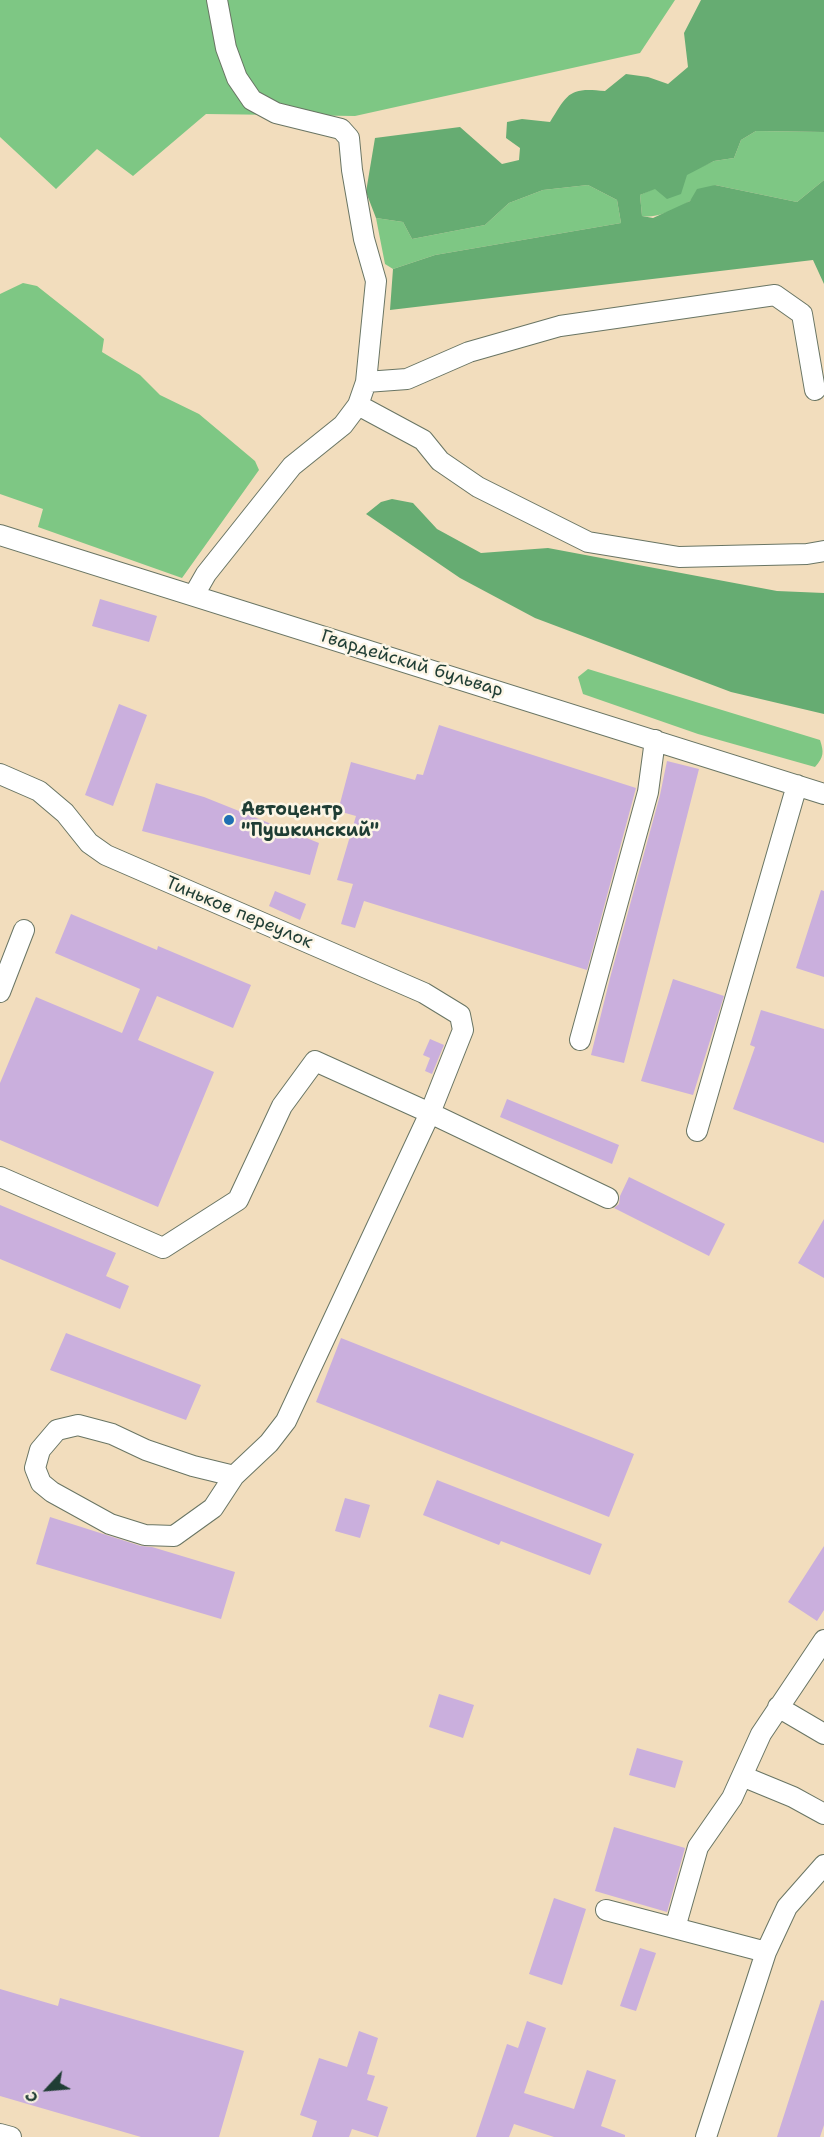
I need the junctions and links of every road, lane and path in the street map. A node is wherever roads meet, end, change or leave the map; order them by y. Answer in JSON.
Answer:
{"nodes":[{"id":1,"x":217,"y":0,"type":"edge"},
{"id":2,"x":366,"y":382,"type":"junction"},
{"id":3,"x":815,"y":390,"type":"dead end"},
{"id":4,"x":358,"y":405,"type":"junction"},
{"id":5,"x":0,"y":535,"type":"edge"},
{"id":6,"x":824,"y":551,"type":"edge"},
{"id":7,"x":194,"y":595,"type":"junction"},
{"id":8,"x":656,"y":740,"type":"junction"},
{"id":9,"x":0,"y":774,"type":"edge"},
{"id":10,"x":796,"y":785,"type":"junction"},
{"id":11,"x":824,"y":794,"type":"edge"},
{"id":12,"x":24,"y":930,"type":"dead end"},
{"id":13,"x":0,"y":992,"type":"edge"},
{"id":14,"x":580,"y":1040,"type":"dead end"},
{"id":15,"x":430,"y":1113,"type":"junction"},
{"id":16,"x":697,"y":1131,"type":"dead end"},
{"id":17,"x":0,"y":1177,"type":"edge"},
{"id":18,"x":608,"y":1198,"type":"dead end"},
{"id":19,"x":234,"y":1476,"type":"junction"},
{"id":20,"x":824,"y":1640,"type":"edge"},
{"id":21,"x":778,"y":1707,"type":"junction"},
{"id":22,"x":824,"y":1734,"type":"edge"},
{"id":23,"x":742,"y":1776,"type":"junction"},
{"id":24,"x":824,"y":1814,"type":"edge"},
{"id":25,"x":824,"y":1865,"type":"edge"},
{"id":26,"x":606,"y":1910,"type":"dead end"},
{"id":27,"x":675,"y":1928,"type":"junction"},
{"id":28,"x":766,"y":1952,"type":"junction"},
{"id":29,"x":0,"y":2134,"type":"edge"},
{"id":30,"x":11,"y":2137,"type":"edge"},
{"id":31,"x":706,"y":2137,"type":"edge"}],
"edges":[{"from":1,"to":2,"type":"street"},
{"from":2,"to":3,"type":"street"},
{"from":2,"to":4,"type":"street"},
{"from":4,"to":6,"type":"street"},
{"from":4,"to":7,"type":"street"},
{"from":5,"to":7,"type":"street","name":"Гвардейский бульвар"},
{"from":7,"to":8,"type":"street","name":"Гвардейский бульвар"},
{"from":8,"to":10,"type":"street","name":"Гвардейский бульвар"},
{"from":8,"to":14,"type":"street"},
{"from":9,"to":15,"type":"street","name":"Тиньков переулок"},
{"from":10,"to":11,"type":"street","name":"Гвардейский бульвар"},
{"from":10,"to":16,"type":"street"},
{"from":12,"to":13,"type":"street"},
{"from":15,"to":17,"type":"street"},
{"from":15,"to":18,"type":"street"},
{"from":15,"to":19,"type":"street","name":"Тиньков переулок"},
{"from":19,"to":19,"type":"street","name":"Тиньков переулок"},
{"from":20,"to":21,"type":"street"},
{"from":21,"to":22,"type":"street"},
{"from":21,"to":23,"type":"street"},
{"from":23,"to":24,"type":"street"},
{"from":23,"to":27,"type":"street"},
{"from":25,"to":28,"type":"street"},
{"from":26,"to":27,"type":"street"},
{"from":27,"to":28,"type":"street"},
{"from":28,"to":31,"type":"street"},
{"from":29,"to":30,"type":"street"}]}
